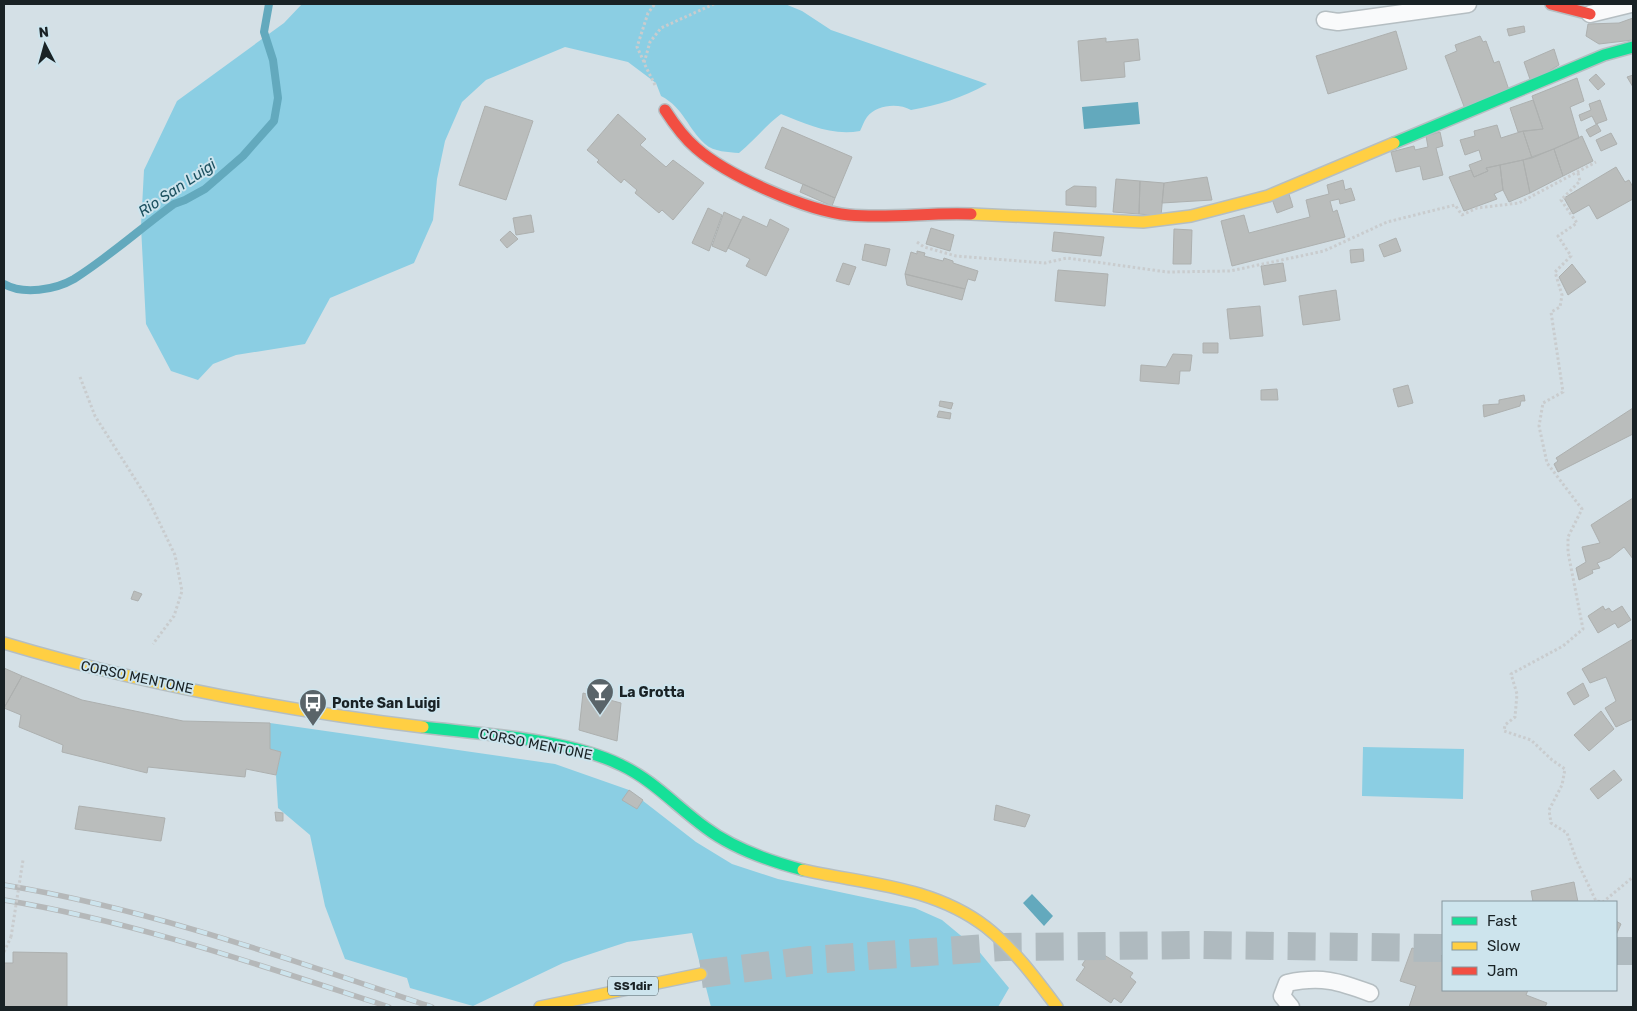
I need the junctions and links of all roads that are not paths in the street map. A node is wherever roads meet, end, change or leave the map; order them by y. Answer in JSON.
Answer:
{"nodes":[{"id":1,"x":1468,"y":4,"type":"edge"},
{"id":2,"x":1551,"y":4,"type":"edge"},
{"id":3,"x":1631,"y":4,"type":"edge"},
{"id":4,"x":1590,"y":14,"type":"joint"},
{"id":5,"x":1324,"y":20,"type":"dead end"},
{"id":6,"x":1633,"y":47,"type":"edge"},
{"id":7,"x":665,"y":110,"type":"road end"},
{"id":8,"x":4,"y":642,"type":"edge"},
{"id":9,"x":701,"y":974,"type":"tunnel mouth"},
{"id":10,"x":1370,"y":993,"type":"dead end"},
{"id":11,"x":562,"y":1004,"type":"edge"},
{"id":12,"x":540,"y":1007,"type":"edge"},
{"id":13,"x":1057,"y":1007,"type":"edge"},
{"id":14,"x":1291,"y":1007,"type":"edge"}],
"edges":[{"from":1,"to":5,"type":"lane"},
{"from":2,"to":4,"type":"main road"},
{"from":3,"to":4,"type":"lane"},
{"from":6,"to":7,"type":"main road"},
{"from":8,"to":13,"type":"main road","name":"CORSO MENTONE"},
{"from":9,"to":11,"type":"main road","number":"SS1dir"},
{"from":10,"to":14,"type":"lane"},
{"from":11,"to":12,"type":"main road","number":"SS1dir"}]}
